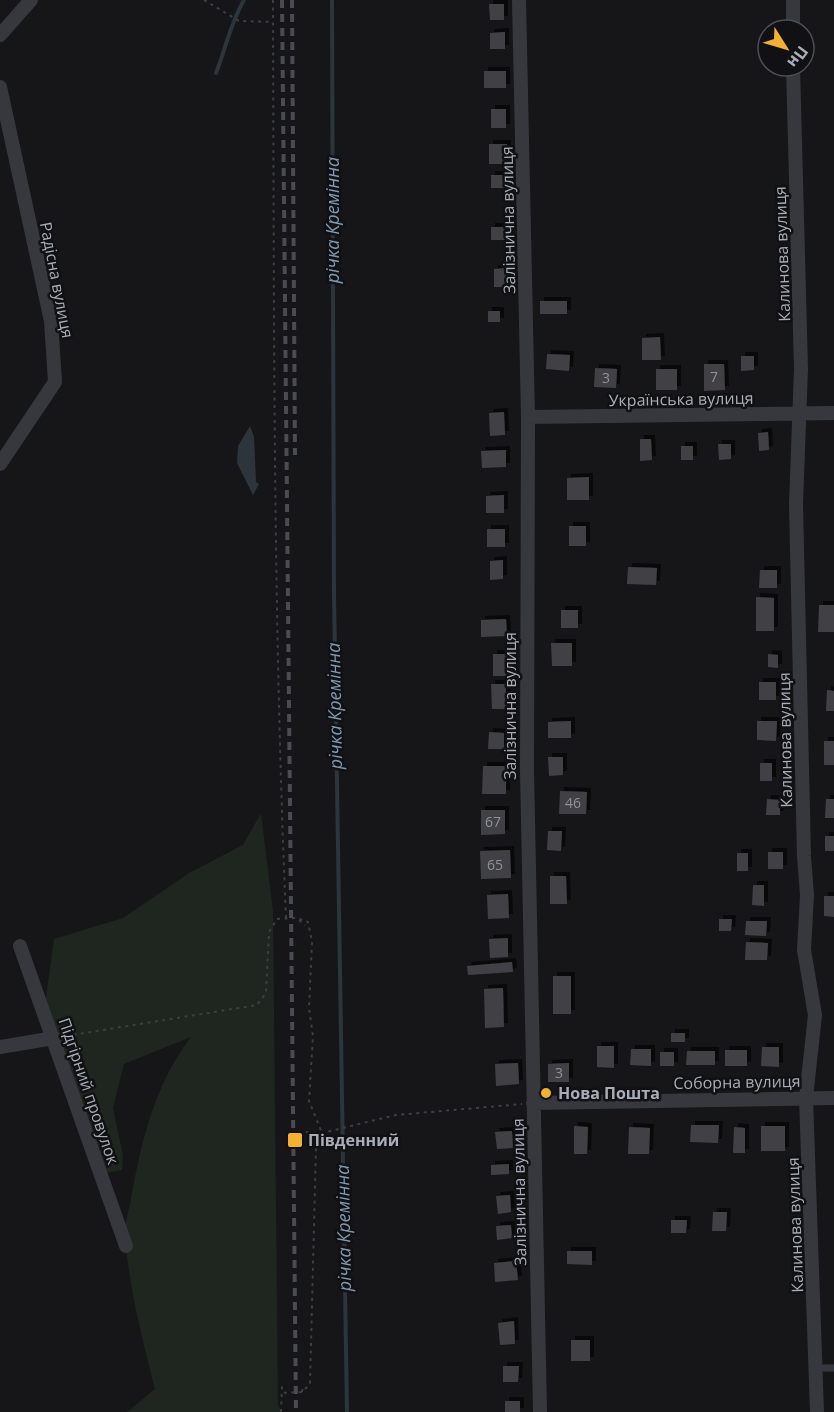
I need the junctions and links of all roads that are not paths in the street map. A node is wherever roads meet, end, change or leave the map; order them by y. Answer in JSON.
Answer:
{"nodes":[{"id":1,"x":31,"y":0,"type":"edge"},
{"id":2,"x":519,"y":0,"type":"edge"},
{"id":3,"x":793,"y":0,"type":"edge"},
{"id":4,"x":793,"y":18,"type":"edge"},
{"id":5,"x":0,"y":35,"type":"edge"},
{"id":6,"x":793,"y":78,"type":"edge"},
{"id":7,"x":0,"y":87,"type":"edge"},
{"id":8,"x":834,"y":413,"type":"edge"},
{"id":9,"x":798,"y":414,"type":"junction"},
{"id":10,"x":528,"y":417,"type":"junction"},
{"id":11,"x":0,"y":464,"type":"edge"},
{"id":12,"x":20,"y":946,"type":"dead end"},
{"id":13,"x":54,"y":1038,"type":"junction"},
{"id":14,"x":0,"y":1047,"type":"edge"},
{"id":15,"x":806,"y":1098,"type":"junction"},
{"id":16,"x":834,"y":1098,"type":"edge"},
{"id":17,"x":533,"y":1102,"type":"junction"},
{"id":18,"x":126,"y":1246,"type":"dead end"},
{"id":19,"x":816,"y":1368,"type":"junction"},
{"id":20,"x":834,"y":1368,"type":"edge"},
{"id":21,"x":540,"y":1412,"type":"edge"},
{"id":22,"x":817,"y":1412,"type":"edge"}],
"edges":[{"from":1,"to":5,"type":"street"},
{"from":2,"to":10,"type":"street","name":"Залізнична вулиця"},
{"from":3,"to":4,"type":"street"},
{"from":6,"to":9,"type":"street","name":"Калинова вулиця"},
{"from":7,"to":11,"type":"street","name":"Радісна вулиця"},
{"from":8,"to":9,"type":"street","name":"Українська вулиця"},
{"from":9,"to":10,"type":"street","name":"Українська вулиця"},
{"from":9,"to":15,"type":"street","name":"Калинова вулиця"},
{"from":10,"to":17,"type":"street","name":"Залізнична вулиця"},
{"from":12,"to":13,"type":"street","name":"Підгірний провулок"},
{"from":13,"to":14,"type":"street"},
{"from":13,"to":18,"type":"street","name":"Підгірний провулок"},
{"from":15,"to":16,"type":"street","name":"Соборна вулиця"},
{"from":15,"to":17,"type":"street","name":"Соборна вулиця"},
{"from":15,"to":19,"type":"street","name":"Калинова вулиця"},
{"from":17,"to":21,"type":"street","name":"Залізнична вулиця"},
{"from":19,"to":20,"type":"lane"},
{"from":19,"to":22,"type":"street","name":"Калинова вулиця"}]}
